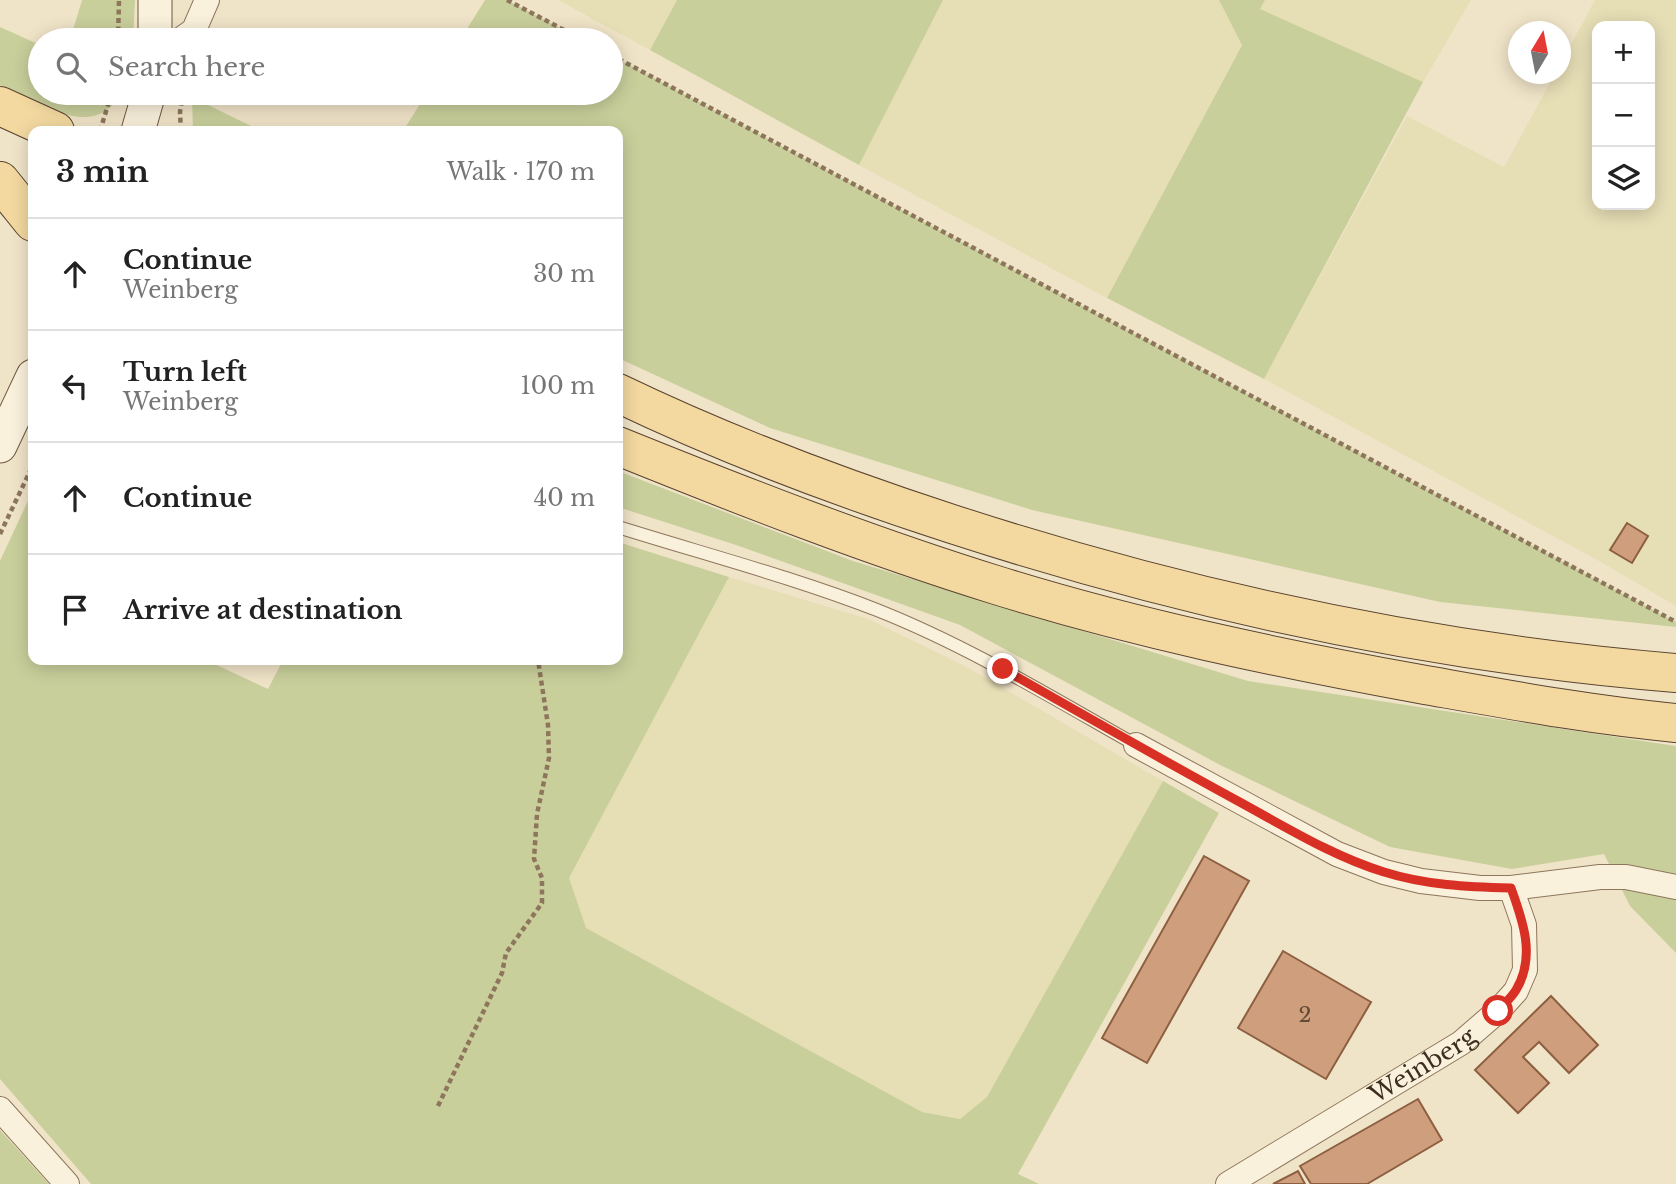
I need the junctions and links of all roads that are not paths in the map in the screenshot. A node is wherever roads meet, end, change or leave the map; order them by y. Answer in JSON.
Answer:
{"nodes":[{"id":1,"x":155,"y":0,"type":"edge"},
{"id":2,"x":208,"y":0,"type":"edge"},
{"id":3,"x":155,"y":28,"type":"edge"},
{"id":4,"x":195,"y":28,"type":"edge"},
{"id":5,"x":146,"y":105,"type":"edge"},
{"id":6,"x":0,"y":106,"type":"edge"},
{"id":7,"x":44,"y":126,"type":"edge"},
{"id":8,"x":139,"y":126,"type":"edge"},
{"id":9,"x":0,"y":168,"type":"edge"},
{"id":10,"x":0,"y":181,"type":"edge"},
{"id":11,"x":28,"y":181,"type":"edge"},
{"id":12,"x":28,"y":216,"type":"edge"},
{"id":13,"x":28,"y":387,"type":"edge"},
{"id":14,"x":623,"y":395,"type":"edge"},
{"id":15,"x":0,"y":446,"type":"edge"},
{"id":16,"x":623,"y":448,"type":"edge"},
{"id":17,"x":623,"y":529,"type":"edge"},
{"id":18,"x":1676,"y":673,"type":"edge"},
{"id":19,"x":1676,"y":723,"type":"edge"},
{"id":20,"x":1136,"y":746,"type":"joint"},
{"id":21,"x":1676,"y":887,"type":"edge"},
{"id":22,"x":1511,"y":888,"type":"junction"},
{"id":23,"x":0,"y":1109,"type":"edge"},
{"id":24,"x":67,"y":1184,"type":"edge"},
{"id":25,"x":1228,"y":1184,"type":"edge"}],
"edges":[{"from":1,"to":3,"type":"main road"},
{"from":2,"to":4,"type":"street"},
{"from":5,"to":8,"type":"main road"},
{"from":6,"to":7,"type":"main road"},
{"from":9,"to":11,"type":"main road"},
{"from":10,"to":12,"type":"main road"},
{"from":13,"to":15,"type":"main road"},
{"from":14,"to":18,"type":"main road"},
{"from":16,"to":19,"type":"main road"},
{"from":17,"to":20,"type":"lane"},
{"from":20,"to":22,"type":"street"},
{"from":21,"to":22,"type":"street"},
{"from":22,"to":25,"type":"street","name":"Weinberg"},
{"from":23,"to":24,"type":"street"}]}
